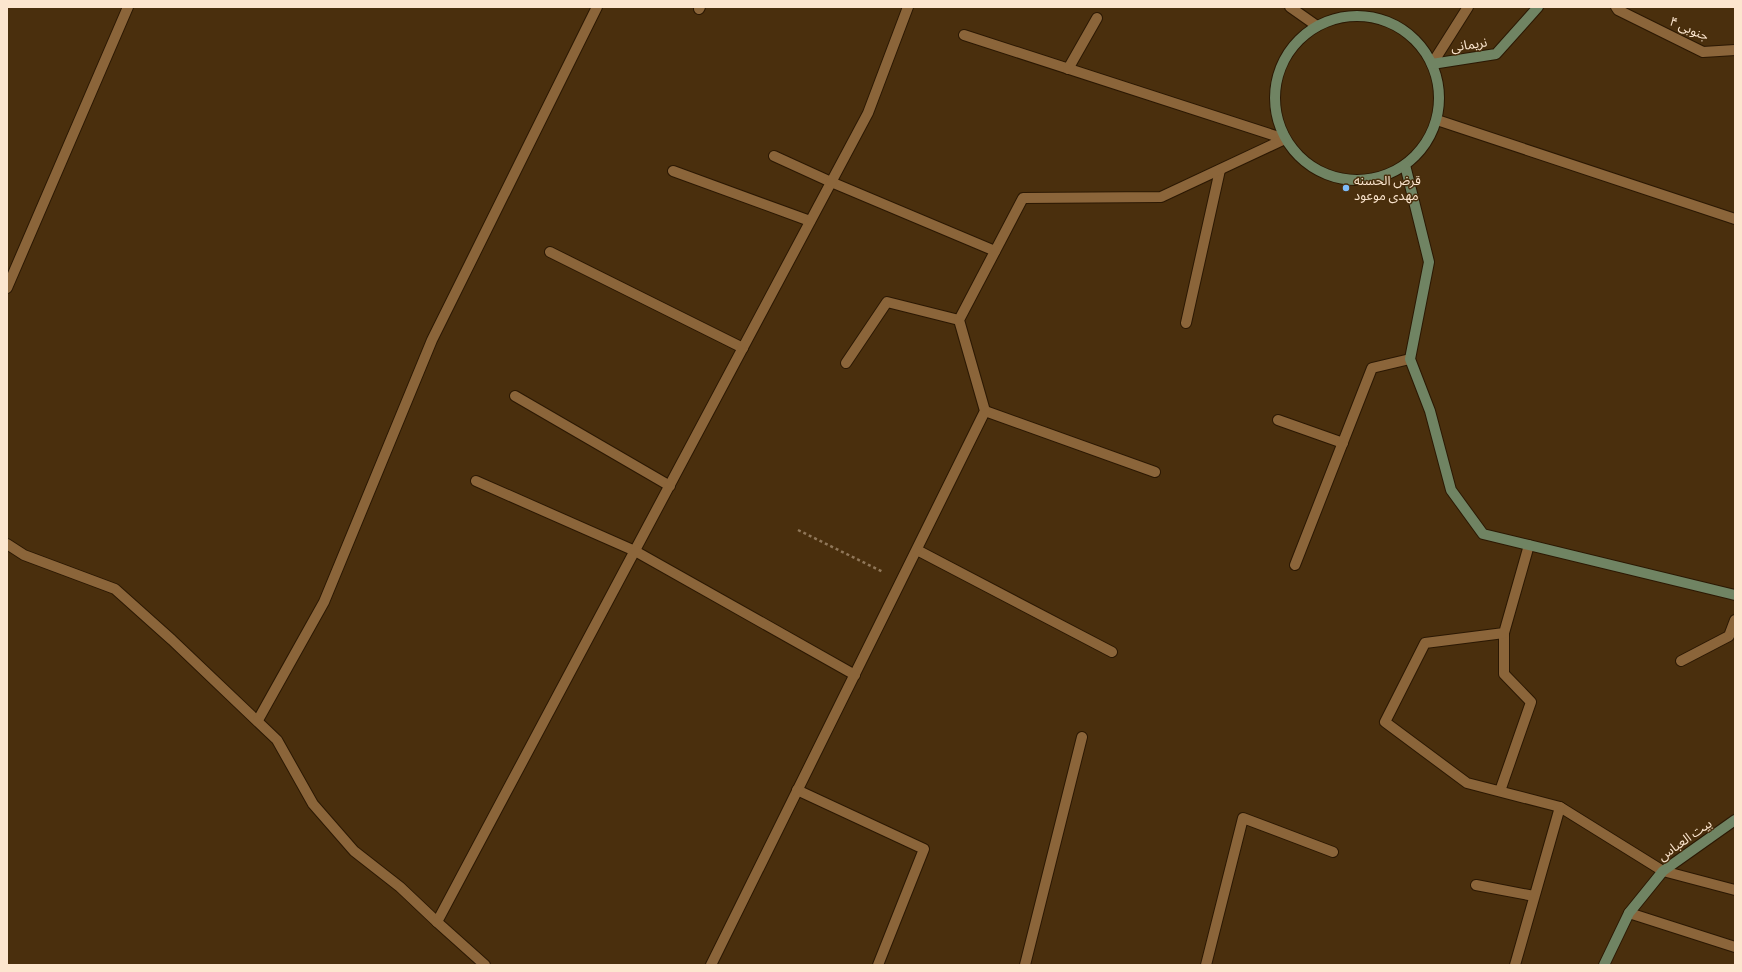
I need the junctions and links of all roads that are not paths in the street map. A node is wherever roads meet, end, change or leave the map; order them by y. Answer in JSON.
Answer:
{"nodes":[{"id":1,"x":128,"y":7,"type":"edge"},
{"id":2,"x":597,"y":7,"type":"edge"},
{"id":3,"x":908,"y":7,"type":"edge"},
{"id":4,"x":1290,"y":7,"type":"edge"},
{"id":5,"x":1468,"y":7,"type":"edge"},
{"id":6,"x":1538,"y":7,"type":"edge"},
{"id":7,"x":1616,"y":7,"type":"edge"},
{"id":8,"x":1098,"y":18,"type":"dead end"},
{"id":9,"x":1317,"y":26,"type":"junction"},
{"id":10,"x":964,"y":35,"type":"dead end"},
{"id":11,"x":1735,"y":50,"type":"edge"},
{"id":12,"x":1432,"y":64,"type":"junction"},
{"id":13,"x":1068,"y":69,"type":"junction"},
{"id":14,"x":1437,"y":120,"type":"junction"},
{"id":15,"x":1285,"y":139,"type":"junction"},
{"id":16,"x":774,"y":156,"type":"dead end"},
{"id":17,"x":1405,"y":165,"type":"junction"},
{"id":18,"x":1220,"y":170,"type":"junction"},
{"id":19,"x":673,"y":171,"type":"dead end"},
{"id":20,"x":831,"y":182,"type":"junction"},
{"id":21,"x":1735,"y":219,"type":"edge"},
{"id":22,"x":810,"y":221,"type":"junction"},
{"id":23,"x":995,"y":251,"type":"junction"},
{"id":24,"x":550,"y":252,"type":"dead end"},
{"id":25,"x":7,"y":288,"type":"edge"},
{"id":26,"x":959,"y":320,"type":"junction"},
{"id":27,"x":1186,"y":324,"type":"dead end"},
{"id":28,"x":743,"y":348,"type":"junction"},
{"id":29,"x":1410,"y":359,"type":"junction"},
{"id":30,"x":846,"y":363,"type":"dead end"},
{"id":31,"x":515,"y":396,"type":"dead end"},
{"id":32,"x":985,"y":411,"type":"junction"},
{"id":33,"x":1278,"y":420,"type":"dead end"},
{"id":34,"x":1343,"y":443,"type":"junction"},
{"id":35,"x":1155,"y":472,"type":"dead end"},
{"id":36,"x":476,"y":482,"type":"dead end"},
{"id":37,"x":670,"y":486,"type":"junction"},
{"id":38,"x":7,"y":544,"type":"edge"},
{"id":39,"x":1529,"y":545,"type":"junction"},
{"id":40,"x":917,"y":550,"type":"junction"},
{"id":41,"x":635,"y":551,"type":"junction"},
{"id":42,"x":1296,"y":565,"type":"dead end"},
{"id":43,"x":1735,"y":594,"type":"edge"},
{"id":44,"x":1735,"y":620,"type":"edge"},
{"id":45,"x":1504,"y":633,"type":"junction"},
{"id":46,"x":1112,"y":652,"type":"dead end"},
{"id":47,"x":1681,"y":661,"type":"dead end"},
{"id":48,"x":855,"y":675,"type":"junction"},
{"id":49,"x":258,"y":720,"type":"junction"},
{"id":50,"x":1082,"y":737,"type":"dead end"},
{"id":51,"x":798,"y":790,"type":"junction"},
{"id":52,"x":1500,"y":791,"type":"junction"},
{"id":53,"x":1560,"y":807,"type":"junction"},
{"id":54,"x":1735,"y":820,"type":"edge"},
{"id":55,"x":1333,"y":852,"type":"dead end"},
{"id":56,"x":1663,"y":871,"type":"junction"},
{"id":57,"x":1476,"y":885,"type":"dead end"},
{"id":58,"x":1735,"y":890,"type":"edge"},
{"id":59,"x":1534,"y":896,"type":"junction"},
{"id":60,"x":1629,"y":913,"type":"junction"},
{"id":61,"x":437,"y":922,"type":"junction"},
{"id":62,"x":1735,"y":947,"type":"edge"},
{"id":63,"x":485,"y":965,"type":"edge"},
{"id":64,"x":711,"y":965,"type":"edge"},
{"id":65,"x":878,"y":965,"type":"edge"},
{"id":66,"x":1025,"y":965,"type":"edge"},
{"id":67,"x":1206,"y":965,"type":"edge"},
{"id":68,"x":1515,"y":965,"type":"edge"},
{"id":69,"x":1604,"y":965,"type":"edge"}],
"edges":[{"from":1,"to":25,"type":"street"},
{"from":2,"to":49,"type":"street"},
{"from":3,"to":20,"type":"street"},
{"from":4,"to":9,"type":"street"},
{"from":5,"to":12,"type":"street"},
{"from":6,"to":12,"type":"street","name":"نریمانی"},
{"from":7,"to":11,"type":"street","name":"۴ جنوبی"},
{"from":8,"to":13,"type":"street"},
{"from":9,"to":12,"type":"street"},
{"from":9,"to":15,"type":"street"},
{"from":10,"to":13,"type":"street"},
{"from":12,"to":14,"type":"street"},
{"from":13,"to":15,"type":"street"},
{"from":14,"to":17,"type":"street"},
{"from":14,"to":21,"type":"street"},
{"from":15,"to":17,"type":"street"},
{"from":15,"to":18,"type":"street"},
{"from":16,"to":20,"type":"street"},
{"from":17,"to":29,"type":"street"},
{"from":18,"to":23,"type":"street"},
{"from":18,"to":27,"type":"street"},
{"from":19,"to":22,"type":"street"},
{"from":20,"to":22,"type":"street"},
{"from":20,"to":23,"type":"street"},
{"from":22,"to":28,"type":"street"},
{"from":23,"to":26,"type":"street"},
{"from":24,"to":28,"type":"street"},
{"from":26,"to":30,"type":"street"},
{"from":26,"to":32,"type":"street"},
{"from":28,"to":37,"type":"street"},
{"from":29,"to":34,"type":"street"},
{"from":29,"to":39,"type":"street"},
{"from":31,"to":37,"type":"street"},
{"from":32,"to":35,"type":"street"},
{"from":32,"to":40,"type":"street"},
{"from":33,"to":34,"type":"street"},
{"from":34,"to":42,"type":"street"},
{"from":36,"to":41,"type":"street"},
{"from":37,"to":41,"type":"street"},
{"from":38,"to":49,"type":"street"},
{"from":39,"to":43,"type":"street"},
{"from":39,"to":45,"type":"street"},
{"from":40,"to":46,"type":"street"},
{"from":40,"to":48,"type":"street"},
{"from":41,"to":48,"type":"street"},
{"from":41,"to":61,"type":"street"},
{"from":44,"to":47,"type":"street"},
{"from":45,"to":52,"type":"street"},
{"from":45,"to":52,"type":"street"},
{"from":48,"to":51,"type":"street"},
{"from":49,"to":61,"type":"street"},
{"from":50,"to":66,"type":"street"},
{"from":51,"to":64,"type":"street"},
{"from":51,"to":65,"type":"street"},
{"from":52,"to":53,"type":"street"},
{"from":53,"to":56,"type":"street"},
{"from":53,"to":59,"type":"street"},
{"from":54,"to":56,"type":"street","name":"بیت العباس"},
{"from":55,"to":67,"type":"street"},
{"from":56,"to":58,"type":"street"},
{"from":56,"to":60,"type":"street","name":"بیت العباس"},
{"from":57,"to":59,"type":"street"},
{"from":59,"to":68,"type":"street"},
{"from":60,"to":62,"type":"street"},
{"from":60,"to":69,"type":"street","name":"بیت العباس"},
{"from":61,"to":63,"type":"street"}]}
